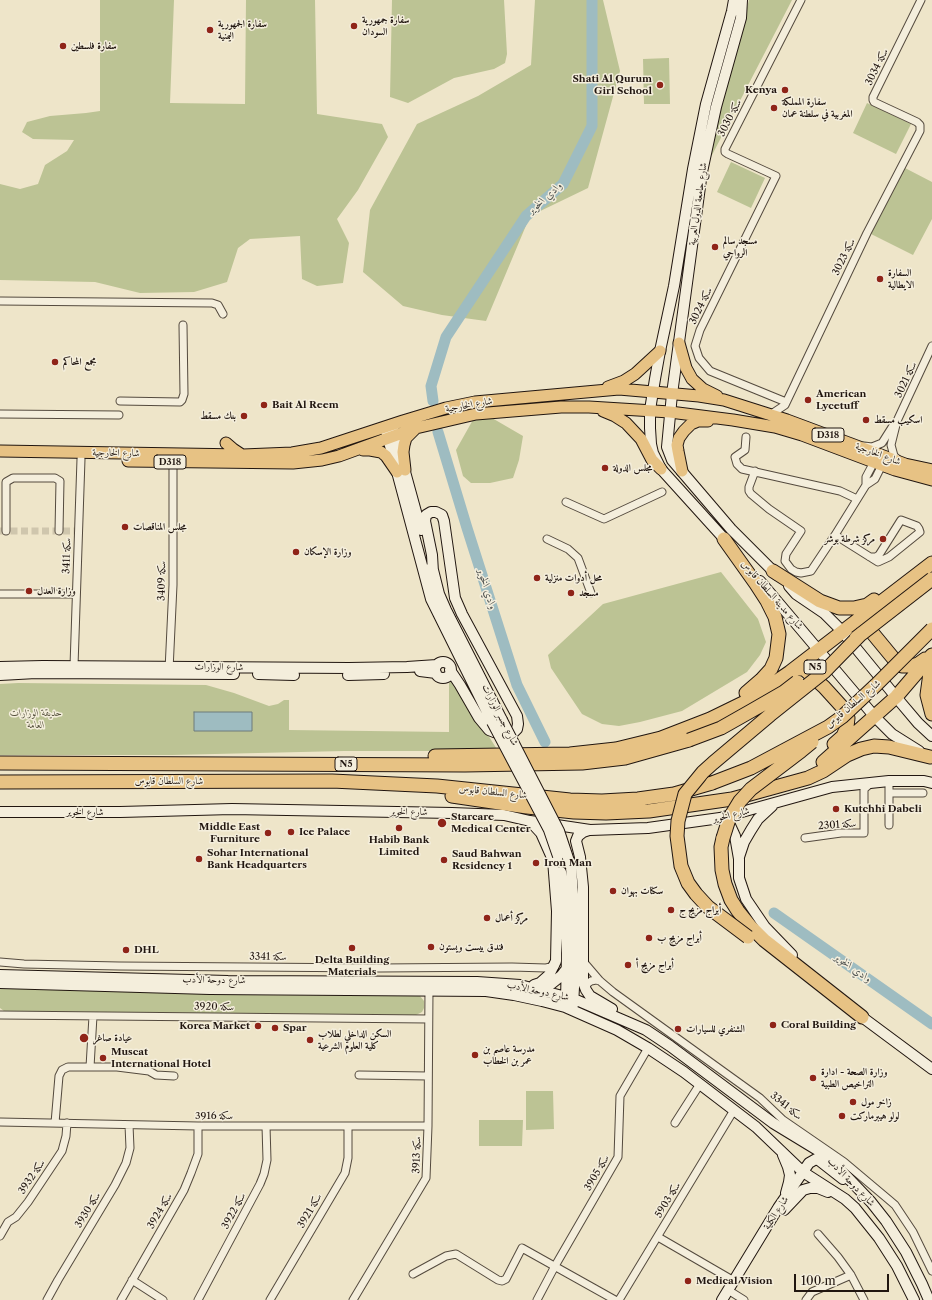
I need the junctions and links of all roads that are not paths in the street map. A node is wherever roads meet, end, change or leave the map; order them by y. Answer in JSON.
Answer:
{"nodes":[{"id":1,"x":740,"y":0,"type":"edge"},
{"id":2,"x":801,"y":0,"type":"edge"},
{"id":3,"x":921,"y":0,"type":"edge"},
{"id":4,"x":915,"y":121,"type":"joint"},
{"id":5,"x":776,"y":176,"type":"joint"},
{"id":6,"x":0,"y":301,"type":"edge"},
{"id":7,"x":223,"y":314,"type":"dead end"},
{"id":8,"x":183,"y":325,"type":"dead end"},
{"id":9,"x":679,"y":343,"type":"junction"},
{"id":10,"x":932,"y":346,"type":"edge"},
{"id":11,"x":660,"y":351,"type":"junction"},
{"id":12,"x":600,"y":390,"type":"junction"},
{"id":13,"x":652,"y":392,"type":"junction"},
{"id":14,"x":672,"y":394,"type":"junction"},
{"id":15,"x":545,"y":395,"type":"junction"},
{"id":16,"x":724,"y":400,"type":"junction"},
{"id":17,"x":120,"y":401,"type":"dead end"},
{"id":18,"x":785,"y":403,"type":"junction"},
{"id":19,"x":589,"y":407,"type":"junction"},
{"id":20,"x":546,"y":408,"type":"junction"},
{"id":21,"x":650,"y":410,"type":"junction"},
{"id":22,"x":670,"y":412,"type":"junction"},
{"id":23,"x":0,"y":414,"type":"edge"},
{"id":24,"x":119,"y":415,"type":"dead end"},
{"id":25,"x":770,"y":415,"type":"junction"},
{"id":26,"x":733,"y":420,"type":"junction"},
{"id":27,"x":787,"y":420,"type":"junction"},
{"id":28,"x":898,"y":421,"type":"junction"},
{"id":29,"x":388,"y":426,"type":"junction"},
{"id":30,"x":416,"y":428,"type":"junction"},
{"id":31,"x":392,"y":437,"type":"junction"},
{"id":32,"x":746,"y":438,"type":"dead end"},
{"id":33,"x":854,"y":445,"type":"junction"},
{"id":34,"x":54,"y":452,"type":"junction"},
{"id":35,"x":0,"y":453,"type":"edge"},
{"id":36,"x":107,"y":453,"type":"junction"},
{"id":37,"x":153,"y":454,"type":"junction"},
{"id":38,"x":193,"y":454,"type":"junction"},
{"id":39,"x":208,"y":454,"type":"junction"},
{"id":40,"x":243,"y":455,"type":"junction"},
{"id":41,"x":339,"y":456,"type":"junction"},
{"id":42,"x":0,"y":458,"type":"edge"},
{"id":43,"x":81,"y":459,"type":"junction"},
{"id":44,"x":223,"y":459,"type":"junction"},
{"id":45,"x":173,"y":462,"type":"junction"},
{"id":46,"x":901,"y":462,"type":"junction"},
{"id":47,"x":878,"y":464,"type":"junction"},
{"id":48,"x":661,"y":469,"type":"junction"},
{"id":49,"x":932,"y":470,"type":"edge"},
{"id":50,"x":401,"y":471,"type":"junction"},
{"id":51,"x":682,"y":471,"type":"junction"},
{"id":52,"x":754,"y":471,"type":"junction"},
{"id":53,"x":932,"y":480,"type":"edge"},
{"id":54,"x":662,"y":492,"type":"dead end"},
{"id":55,"x":857,"y":499,"type":"junction"},
{"id":56,"x":566,"y":502,"type":"dead end"},
{"id":57,"x":6,"y":531,"type":"dead end"},
{"id":58,"x":59,"y":531,"type":"dead end"},
{"id":59,"x":835,"y":535,"type":"junction"},
{"id":60,"x":547,"y":539,"type":"dead end"},
{"id":61,"x":724,"y":539,"type":"junction"},
{"id":62,"x":870,"y":557,"type":"junction"},
{"id":63,"x":932,"y":563,"type":"edge"},
{"id":64,"x":433,"y":572,"type":"junction"},
{"id":65,"x":773,"y":572,"type":"junction"},
{"id":66,"x":912,"y":578,"type":"junction"},
{"id":67,"x":932,"y":579,"type":"edge"},
{"id":68,"x":591,"y":593,"type":"dead end"},
{"id":69,"x":0,"y":594,"type":"edge"},
{"id":70,"x":76,"y":594,"type":"junction"},
{"id":71,"x":867,"y":612,"type":"junction"},
{"id":72,"x":932,"y":629,"type":"edge"},
{"id":73,"x":842,"y":632,"type":"junction"},
{"id":74,"x":862,"y":633,"type":"junction"},
{"id":75,"x":818,"y":649,"type":"junction"},
{"id":76,"x":932,"y":654,"type":"edge"},
{"id":77,"x":74,"y":666,"type":"junction"},
{"id":78,"x":0,"y":667,"type":"edge"},
{"id":79,"x":170,"y":667,"type":"junction"},
{"id":80,"x":932,"y":668,"type":"edge"},
{"id":81,"x":436,"y":669,"type":"junction"},
{"id":82,"x":790,"y":672,"type":"junction"},
{"id":83,"x":42,"y":673,"type":"junction"},
{"id":84,"x":0,"y":674,"type":"edge"},
{"id":85,"x":139,"y":674,"type":"junction"},
{"id":86,"x":896,"y":697,"type":"junction"},
{"id":87,"x":932,"y":714,"type":"edge"},
{"id":88,"x":875,"y":717,"type":"junction"},
{"id":89,"x":497,"y":722,"type":"junction"},
{"id":90,"x":698,"y":723,"type":"junction"},
{"id":91,"x":828,"y":727,"type":"junction"},
{"id":92,"x":932,"y":736,"type":"edge"},
{"id":93,"x":931,"y":757,"type":"edge"},
{"id":94,"x":0,"y":763,"type":"edge"},
{"id":95,"x":338,"y":764,"type":"junction"},
{"id":96,"x":822,"y":764,"type":"junction"},
{"id":97,"x":890,"y":781,"type":"junction"},
{"id":98,"x":0,"y":782,"type":"edge"},
{"id":99,"x":791,"y":782,"type":"junction"},
{"id":100,"x":873,"y":782,"type":"junction"},
{"id":101,"x":932,"y":783,"type":"edge"},
{"id":102,"x":408,"y":785,"type":"junction"},
{"id":103,"x":890,"y":792,"type":"junction"},
{"id":104,"x":924,"y":793,"type":"dead end"},
{"id":105,"x":778,"y":802,"type":"junction"},
{"id":106,"x":0,"y":812,"type":"edge"},
{"id":107,"x":720,"y":818,"type":"junction"},
{"id":108,"x":530,"y":821,"type":"junction"},
{"id":109,"x":890,"y":825,"type":"dead end"},
{"id":110,"x":568,"y":827,"type":"junction"},
{"id":111,"x":590,"y":830,"type":"junction"},
{"id":112,"x":805,"y":838,"type":"dead end"},
{"id":113,"x":576,"y":842,"type":"junction"},
{"id":114,"x":580,"y":857,"type":"junction"},
{"id":115,"x":556,"y":858,"type":"junction"},
{"id":116,"x":739,"y":859,"type":"junction"},
{"id":117,"x":582,"y":960,"type":"junction"},
{"id":118,"x":0,"y":962,"type":"edge"},
{"id":119,"x":555,"y":966,"type":"junction"},
{"id":120,"x":568,"y":967,"type":"junction"},
{"id":121,"x":536,"y":968,"type":"junction"},
{"id":122,"x":0,"y":975,"type":"edge"},
{"id":123,"x":600,"y":982,"type":"junction"},
{"id":124,"x":0,"y":983,"type":"edge"},
{"id":125,"x":538,"y":983,"type":"junction"},
{"id":126,"x":520,"y":985,"type":"junction"},
{"id":127,"x":429,"y":990,"type":"junction"},
{"id":128,"x":586,"y":990,"type":"junction"},
{"id":129,"x":570,"y":997,"type":"junction"},
{"id":130,"x":569,"y":1009,"type":"junction"},
{"id":131,"x":0,"y":1015,"type":"edge"},
{"id":132,"x":93,"y":1016,"type":"junction"},
{"id":133,"x":862,"y":1017,"type":"junction"},
{"id":134,"x":428,"y":1019,"type":"junction"},
{"id":135,"x":646,"y":1030,"type":"junction"},
{"id":136,"x":648,"y":1048,"type":"junction"},
{"id":137,"x":90,"y":1067,"type":"junction"},
{"id":138,"x":932,"y":1069,"type":"edge"},
{"id":139,"x":359,"y":1075,"type":"dead end"},
{"id":140,"x":174,"y":1076,"type":"dead end"},
{"id":141,"x":428,"y":1076,"type":"junction"},
{"id":142,"x":700,"y":1084,"type":"junction"},
{"id":143,"x":760,"y":1098,"type":"junction"},
{"id":144,"x":751,"y":1107,"type":"junction"},
{"id":145,"x":734,"y":1110,"type":"junction"},
{"id":146,"x":0,"y":1122,"type":"edge"},
{"id":147,"x":56,"y":1123,"type":"junction"},
{"id":148,"x":67,"y":1123,"type":"junction"},
{"id":149,"x":675,"y":1123,"type":"dead end"},
{"id":150,"x":129,"y":1125,"type":"junction"},
{"id":151,"x":198,"y":1126,"type":"junction"},
{"id":152,"x":266,"y":1126,"type":"junction"},
{"id":153,"x":428,"y":1126,"type":"junction"},
{"id":154,"x":348,"y":1127,"type":"junction"},
{"id":155,"x":780,"y":1149,"type":"junction"},
{"id":156,"x":803,"y":1172,"type":"junction"},
{"id":157,"x":833,"y":1172,"type":"junction"},
{"id":158,"x":860,"y":1191,"type":"junction"},
{"id":159,"x":845,"y":1199,"type":"junction"},
{"id":160,"x":778,"y":1208,"type":"junction"},
{"id":161,"x":818,"y":1234,"type":"dead end"},
{"id":162,"x":0,"y":1236,"type":"edge"},
{"id":163,"x":658,"y":1237,"type":"junction"},
{"id":164,"x":750,"y":1255,"type":"junction"},
{"id":165,"x":555,"y":1266,"type":"junction"},
{"id":166,"x":932,"y":1271,"type":"edge"},
{"id":167,"x":413,"y":1274,"type":"dead end"},
{"id":168,"x":851,"y":1275,"type":"junction"},
{"id":169,"x":132,"y":1280,"type":"junction"},
{"id":170,"x":731,"y":1285,"type":"junction"},
{"id":171,"x":48,"y":1300,"type":"edge"},
{"id":172,"x":121,"y":1300,"type":"edge"},
{"id":173,"x":162,"y":1300,"type":"edge"},
{"id":174,"x":198,"y":1300,"type":"edge"},
{"id":175,"x":270,"y":1300,"type":"edge"},
{"id":176,"x":353,"y":1300,"type":"edge"},
{"id":177,"x":537,"y":1300,"type":"edge"},
{"id":178,"x":615,"y":1300,"type":"edge"},
{"id":179,"x":619,"y":1300,"type":"edge"},
{"id":180,"x":722,"y":1300,"type":"edge"},
{"id":181,"x":744,"y":1300,"type":"edge"},
{"id":182,"x":806,"y":1300,"type":"edge"},
{"id":183,"x":864,"y":1300,"type":"edge"},
{"id":184,"x":914,"y":1300,"type":"edge"},
{"id":185,"x":929,"y":1300,"type":"edge"}],
"edges":[{"from":1,"to":9,"type":"main road","name":"شارع جامعة الدول العربية"},
{"from":1,"to":11,"type":"main road","name":"شارع جامعة الدول العربية"},
{"from":2,"to":5,"type":"street","name":"سكة 3030"},
{"from":3,"to":4,"type":"street","name":"سكة 3034"},
{"from":4,"to":18,"type":"street","name":"سكة 3023"},
{"from":5,"to":18,"type":"street","name":"سكة 3024"},
{"from":6,"to":7,"type":"street"},
{"from":8,"to":17,"type":"street"},
{"from":9,"to":14,"type":"main road","name":"شارع جامعة الدول العربية"},
{"from":9,"to":16,"type":"main road"},
{"from":10,"to":28,"type":"street","name":"سكة 3021"},
{"from":11,"to":12,"type":"main road"},
{"from":11,"to":13,"type":"main road","name":"شارع جامعة الدول العربية"},
{"from":12,"to":13,"type":"main road","name":"شارع الخارجية","number":"D318"},
{"from":12,"to":15,"type":"main road","name":"شارع الخارجية","number":"D318"},
{"from":13,"to":14,"type":"main road","name":"شارع الخارجية","number":"D318"},
{"from":13,"to":21,"type":"main road","name":"شارع جامعة الدول العربية"},
{"from":14,"to":16,"type":"main road","name":"شارع الخارجية","number":"D318"},
{"from":14,"to":22,"type":"main road","name":"شارع جامعة الدول العربية"},
{"from":15,"to":20,"type":"main road"},
{"from":15,"to":29,"type":"main road","name":"شارع الخارجية","number":"D318"},
{"from":16,"to":25,"type":"main road","name":"شارع الخارجية","number":"D318"},
{"from":18,"to":25,"type":"street"},
{"from":18,"to":27,"type":"street"},
{"from":19,"to":20,"type":"main road","name":"شارع الخارجية","number":"D318"},
{"from":19,"to":21,"type":"main road","name":"شارع الخارجية","number":"D318"},
{"from":19,"to":48,"type":"main road"},
{"from":20,"to":30,"type":"main road","name":"شارع الخارجية","number":"D318"},
{"from":21,"to":22,"type":"main road","name":"شارع الخارجية","number":"D318"},
{"from":21,"to":48,"type":"main road","name":"شارع مدينة السلطان قابوس"},
{"from":22,"to":26,"type":"main road","name":"شارع الخارجية","number":"D318"},
{"from":22,"to":51,"type":"main road","name":"شارع مدينة السلطان قابوس"},
{"from":23,"to":24,"type":"street"},
{"from":25,"to":27,"type":"main road","name":"شارع الخارجية","number":"D318"},
{"from":26,"to":47,"type":"main road","name":"شارع الخارجية","number":"D318"},
{"from":26,"to":51,"type":"main road"},
{"from":27,"to":33,"type":"main road","name":"شارع الخارجية","number":"D318"},
{"from":28,"to":33,"type":"street","name":"سكة 3021"},
{"from":28,"to":46,"type":"street","name":"سكة 3021"},
{"from":29,"to":31,"type":"main road","name":"شارع جسر الوزارات"},
{"from":29,"to":40,"type":"main road","name":"شارع الخارجية","number":"D318"},
{"from":30,"to":31,"type":"main road","name":"شارع الخارجية","number":"D318"},
{"from":30,"to":50,"type":"main road"},
{"from":31,"to":41,"type":"main road","name":"شارع الخارجية","number":"D318"},
{"from":31,"to":50,"type":"main road","name":"شارع جسر الوزارات"},
{"from":32,"to":52,"type":"street"},
{"from":33,"to":46,"type":"main road","name":"شارع الخارجية","number":"D318"},
{"from":34,"to":35,"type":"main road","name":"شارع الخارجية","number":"D318"},
{"from":34,"to":36,"type":"main road","name":"شارع الخارجية","number":"D318"},
{"from":34,"to":43,"type":"main road"},
{"from":36,"to":37,"type":"main road","name":"شارع الخارجية","number":"D318"},
{"from":36,"to":43,"type":"main road"},
{"from":37,"to":38,"type":"main road","name":"شارع الخارجية","number":"D318"},
{"from":37,"to":45,"type":"main road"},
{"from":38,"to":39,"type":"main road","name":"شارع الخارجية","number":"D318"},
{"from":38,"to":45,"type":"main road"},
{"from":39,"to":40,"type":"main road"},
{"from":39,"to":44,"type":"main road","name":"شارع الخارجية","number":"D318"},
{"from":40,"to":44,"type":"main road","name":"شارع الخارجية","number":"D318"},
{"from":41,"to":44,"type":"main road","name":"شارع الخارجية","number":"D318"},
{"from":41,"to":50,"type":"main road"},
{"from":42,"to":43,"type":"main road","name":"شارع الخارجية","number":"D318"},
{"from":43,"to":45,"type":"main road","name":"شارع الخارجية","number":"D318"},
{"from":43,"to":70,"type":"street","name":"سكة 3411"},
{"from":44,"to":45,"type":"main road","name":"شارع الخارجية","number":"D318"},
{"from":45,"to":79,"type":"street","name":"سكة 3409"},
{"from":46,"to":49,"type":"main road","name":"شارع الخارجية","number":"D318"},
{"from":47,"to":53,"type":"main road","name":"شارع الخارجية","number":"D318"},
{"from":47,"to":55,"type":"street"},
{"from":48,"to":61,"type":"main road","name":"شارع مدينة السلطان قابوس"},
{"from":50,"to":64,"type":"main road","name":"شارع جسر الوزارات"},
{"from":50,"to":89,"type":"main road","name":"شارع جسر الوزارات"},
{"from":51,"to":65,"type":"main road","name":"شارع مدينة السلطان قابوس"},
{"from":52,"to":55,"type":"street"},
{"from":52,"to":59,"type":"street"},
{"from":54,"to":56,"type":"street"},
{"from":55,"to":59,"type":"street"},
{"from":57,"to":58,"type":"street"},
{"from":59,"to":62,"type":"street"},
{"from":60,"to":68,"type":"street"},
{"from":61,"to":75,"type":"main road","name":"شارع مدينة السلطان قابوس"},
{"from":61,"to":90,"type":"highway"},
{"from":62,"to":62,"type":"street"},
{"from":63,"to":66,"type":"highway"},
{"from":64,"to":81,"type":"main road"},
{"from":64,"to":89,"type":"main road","name":"شارع جسر الوزارات"},
{"from":65,"to":66,"type":"highway"},
{"from":65,"to":73,"type":"main road","name":"شارع مدينة السلطان قابوس"},
{"from":66,"to":71,"type":"highway"},
{"from":67,"to":74,"type":"highway","name":"شارع السلطان قابوس","number":"N5","bridge":true},
{"from":69,"to":70,"type":"street"},
{"from":70,"to":77,"type":"street","name":"سكة 3411"},
{"from":71,"to":73,"type":"highway"},
{"from":71,"to":76,"type":"highway"},
{"from":72,"to":91,"type":"highway","name":"شارع السلطان قابوس","number":"N5","bridge":true},
{"from":73,"to":75,"type":"highway"},
{"from":73,"to":86,"type":"main road","name":"شارع مدينة السلطان قابوس"},
{"from":74,"to":95,"type":"highway","name":"شارع السلطان قابوس","number":"N5","bridge":true},
{"from":74,"to":133,"type":"highway","bridge":true},
{"from":75,"to":82,"type":"highway"},
{"from":75,"to":88,"type":"main road","name":"شارع مدينة السلطان قابوس"},
{"from":76,"to":86,"type":"highway"},
{"from":77,"to":78,"type":"main road","name":"شارع الوزارات"},
{"from":77,"to":79,"type":"main road","name":"شارع الوزارات"},
{"from":77,"to":83,"type":"street"},
{"from":79,"to":81,"type":"main road","name":"شارع الوزارات"},
{"from":79,"to":85,"type":"street"},
{"from":80,"to":87,"type":"highway"},
{"from":81,"to":85,"type":"main road","name":"شارع الوزارات"},
{"from":82,"to":90,"type":"highway"},
{"from":82,"to":96,"type":"highway"},
{"from":83,"to":84,"type":"main road","name":"شارع الوزارات"},
{"from":83,"to":85,"type":"main road","name":"شارع الوزارات"},
{"from":86,"to":88,"type":"highway"},
{"from":86,"to":92,"type":"main road","name":"شارع مدينة السلطان قابوس"},
{"from":88,"to":93,"type":"main road","name":"شارع مدينة السلطان قابوس"},
{"from":88,"to":96,"type":"highway"},
{"from":89,"to":115,"type":"main road","name":"شارع جسر الوزارات","bridge":true},
{"from":89,"to":129,"type":"main road","name":"شارع جسر الوزارات","bridge":true},
{"from":90,"to":95,"type":"highway"},
{"from":91,"to":102,"type":"highway","name":"شارع السلطان قابوس","number":"N5","bridge":true},
{"from":91,"to":133,"type":"highway","bridge":true},
{"from":93,"to":99,"type":"highway"},
{"from":94,"to":95,"type":"highway","name":"شارع السلطان قابوس","number":"N5"},
{"from":96,"to":99,"type":"highway"},
{"from":97,"to":100,"type":"main road","name":"شارع الخوير"},
{"from":97,"to":101,"type":"main road","name":"شارع الخوير"},
{"from":97,"to":103,"type":"street"},
{"from":98,"to":102,"type":"highway","name":"شارع السلطان قابوس","number":"N5"},
{"from":99,"to":102,"type":"highway"},
{"from":100,"to":105,"type":"main road","name":"شارع الخوير"},
{"from":100,"to":112,"type":"street","name":"سكة 2301"},
{"from":103,"to":104,"type":"street"},
{"from":103,"to":109,"type":"street"},
{"from":105,"to":107,"type":"main road","name":"شارع الخوير"},
{"from":105,"to":116,"type":"main road"},
{"from":106,"to":108,"type":"main road","name":"شارع الخوير"},
{"from":107,"to":111,"type":"main road","name":"شارع الخوير"},
{"from":107,"to":116,"type":"main road"},
{"from":108,"to":110,"type":"main road","name":"شارع الخوير"},
{"from":108,"to":115,"type":"main road"},
{"from":110,"to":111,"type":"main road","name":"شارع الخوير"},
{"from":110,"to":113,"type":"main road"},
{"from":111,"to":113,"type":"main road"},
{"from":113,"to":114,"type":"main road"},
{"from":114,"to":115,"type":"main road"},
{"from":114,"to":117,"type":"main road"},
{"from":115,"to":119,"type":"main road"},
{"from":115,"to":120,"type":"main road","name":"شارع جسر الوزارات"},
{"from":116,"to":133,"type":"main road"},
{"from":117,"to":123,"type":"street","name":"سكة 3341"},
{"from":117,"to":128,"type":"main road"},
{"from":118,"to":121,"type":"street","name":"سكة 3341"},
{"from":119,"to":121,"type":"street","name":"سكة 3341"},
{"from":119,"to":125,"type":"main road"},
{"from":120,"to":125,"type":"main road"},
{"from":120,"to":129,"type":"main road","name":"شارع جسر الوزارات"},
{"from":121,"to":125,"type":"street"},
{"from":122,"to":126,"type":"main road","name":"شارع دوحة الأدب"},
{"from":123,"to":128,"type":"street"},
{"from":123,"to":143,"type":"street","name":"سكة 3341"},
{"from":124,"to":127,"type":"main road","name":"شارع دوحة الأدب"},
{"from":125,"to":126,"type":"main road"},
{"from":126,"to":129,"type":"main road","name":"شارع دوحة الأدب"},
{"from":127,"to":130,"type":"main road","name":"شارع دوحة الأدب"},
{"from":127,"to":134,"type":"street","name":"سكة 3913"},
{"from":128,"to":135,"type":"main road"},
{"from":129,"to":130,"type":"main road","name":"شارع جسر الوزارات"},
{"from":129,"to":135,"type":"main road","name":"شارع دوحة الأدب"},
{"from":130,"to":136,"type":"main road","name":"شارع دوحة الأدب"},
{"from":131,"to":132,"type":"street","name":"سكة 3920"},
{"from":132,"to":134,"type":"street","name":"سكة 3920"},
{"from":132,"to":137,"type":"street"},
{"from":133,"to":138,"type":"main road"},
{"from":134,"to":141,"type":"street","name":"سكة 3913"},
{"from":135,"to":144,"type":"main road","name":"شارع دوحة الأدب"},
{"from":136,"to":142,"type":"main road","name":"شارع دوحة الأدب"},
{"from":136,"to":165,"type":"street","name":"سكة 3905"},
{"from":137,"to":140,"type":"street"},
{"from":137,"to":147,"type":"street"},
{"from":139,"to":141,"type":"street"},
{"from":141,"to":153,"type":"street","name":"سكة 3913"},
{"from":142,"to":145,"type":"main road","name":"شارع دوحة الأدب"},
{"from":142,"to":149,"type":"street"},
{"from":143,"to":144,"type":"street"},
{"from":143,"to":166,"type":"street","name":"سكة 3341"},
{"from":144,"to":158,"type":"main road","name":"شارع دوحة الأدب"},
{"from":145,"to":155,"type":"main road","name":"شارع دوحة الأدب"},
{"from":145,"to":163,"type":"street","name":"سكة 5903"},
{"from":146,"to":147,"type":"street","name":"سكة 3916"},
{"from":147,"to":148,"type":"street","name":"سكة 3916"},
{"from":148,"to":150,"type":"street","name":"سكة 3916"},
{"from":148,"to":162,"type":"street","name":"سكة 3932"},
{"from":150,"to":151,"type":"street","name":"سكة 3916"},
{"from":150,"to":171,"type":"street","name":"سكة 3930"},
{"from":151,"to":152,"type":"street","name":"سكة 3916"},
{"from":151,"to":169,"type":"street","name":"سكة 3924"},
{"from":152,"to":154,"type":"street","name":"سكة 3916"},
{"from":152,"to":174,"type":"street","name":"سكة 3922"},
{"from":153,"to":154,"type":"street","name":"سكة 3916"},
{"from":153,"to":176,"type":"street","name":"سكة 3913"},
{"from":154,"to":175,"type":"street","name":"سكة 3921"},
{"from":155,"to":156,"type":"main road","name":"شارع دوحة الأدب"},
{"from":155,"to":160,"type":"main road"},
{"from":156,"to":157,"type":"main road","name":"شارع الكلية"},
{"from":156,"to":159,"type":"main road","name":"شارع دوحة الأدب"},
{"from":156,"to":160,"type":"main road","name":"شارع الكلية"},
{"from":157,"to":158,"type":"main road"},
{"from":157,"to":159,"type":"main road"},
{"from":158,"to":185,"type":"main road","name":"شارع دوحة الأدب"},
{"from":159,"to":164,"type":"main road"},
{"from":159,"to":184,"type":"main road","name":"شارع دوحة الأدب"},
{"from":160,"to":164,"type":"main road","name":"شارع الكلية"},
{"from":161,"to":168,"type":"street"},
{"from":163,"to":170,"type":"street"},
{"from":163,"to":179,"type":"street","name":"سكة 5903"},
{"from":164,"to":170,"type":"main road"},
{"from":165,"to":167,"type":"street"},
{"from":165,"to":177,"type":"street","name":"سكة 3905"},
{"from":165,"to":178,"type":"street"},
{"from":168,"to":182,"type":"street"},
{"from":168,"to":183,"type":"street"},
{"from":169,"to":172,"type":"street","name":"سكة 3924"},
{"from":169,"to":173,"type":"street"},
{"from":170,"to":180,"type":"main road"},
{"from":170,"to":181,"type":"street"}]}
